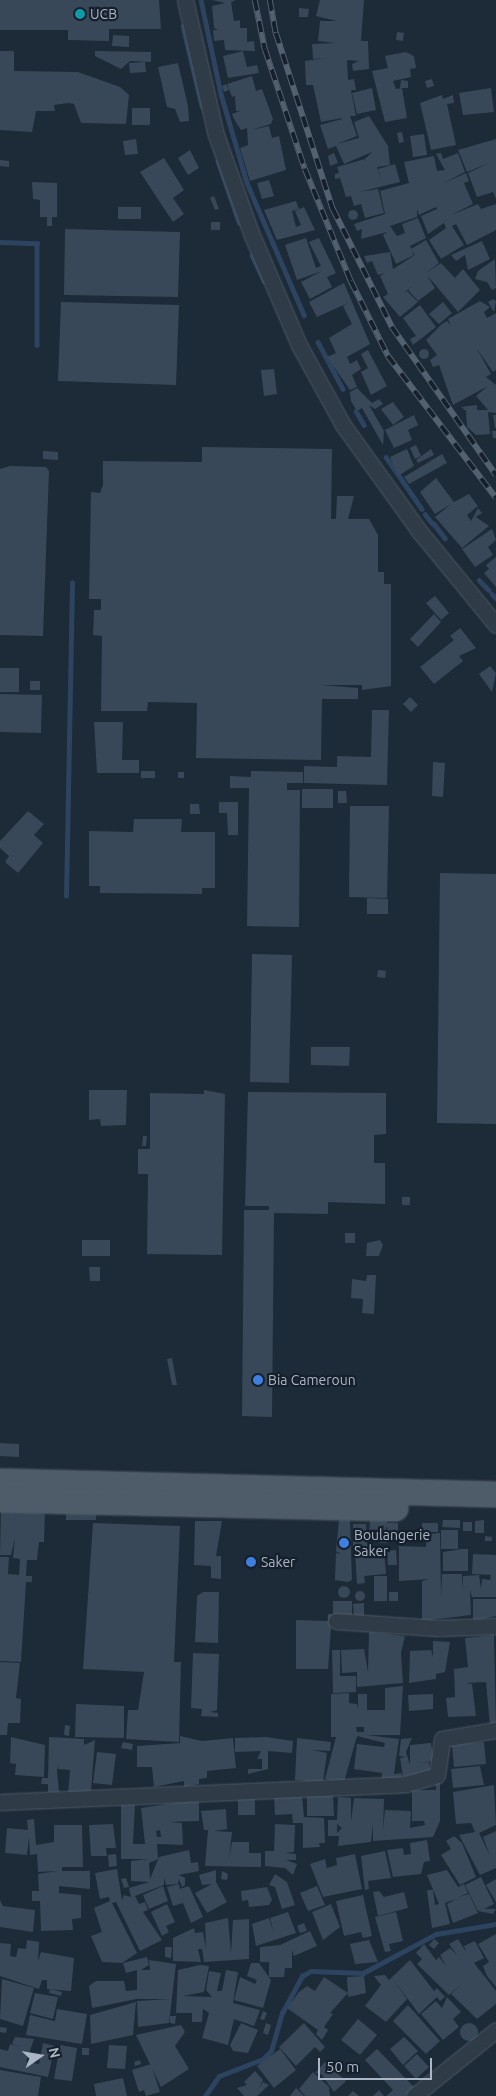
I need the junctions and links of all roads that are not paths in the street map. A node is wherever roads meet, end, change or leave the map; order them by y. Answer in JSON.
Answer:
{"nodes":[{"id":1,"x":185,"y":0,"type":"edge"},
{"id":2,"x":496,"y":625,"type":"edge"},
{"id":3,"x":0,"y":1481,"type":"edge"},
{"id":4,"x":496,"y":1494,"type":"edge"},
{"id":5,"x":0,"y":1499,"type":"edge"},
{"id":6,"x":496,"y":1510,"type":"edge"},
{"id":7,"x":336,"y":1621,"type":"dead end"},
{"id":8,"x":496,"y":1626,"type":"edge"},
{"id":9,"x":496,"y":1730,"type":"edge"},
{"id":10,"x":0,"y":1802,"type":"edge"},
{"id":11,"x":496,"y":2030,"type":"edge"},
{"id":12,"x":414,"y":2096,"type":"edge"}],
"edges":[{"from":1,"to":2,"type":"street"},
{"from":3,"to":4,"type":"main road"},
{"from":5,"to":6,"type":"main road"},
{"from":7,"to":8,"type":"street"},
{"from":9,"to":10,"type":"street"},
{"from":11,"to":12,"type":"street"}]}
